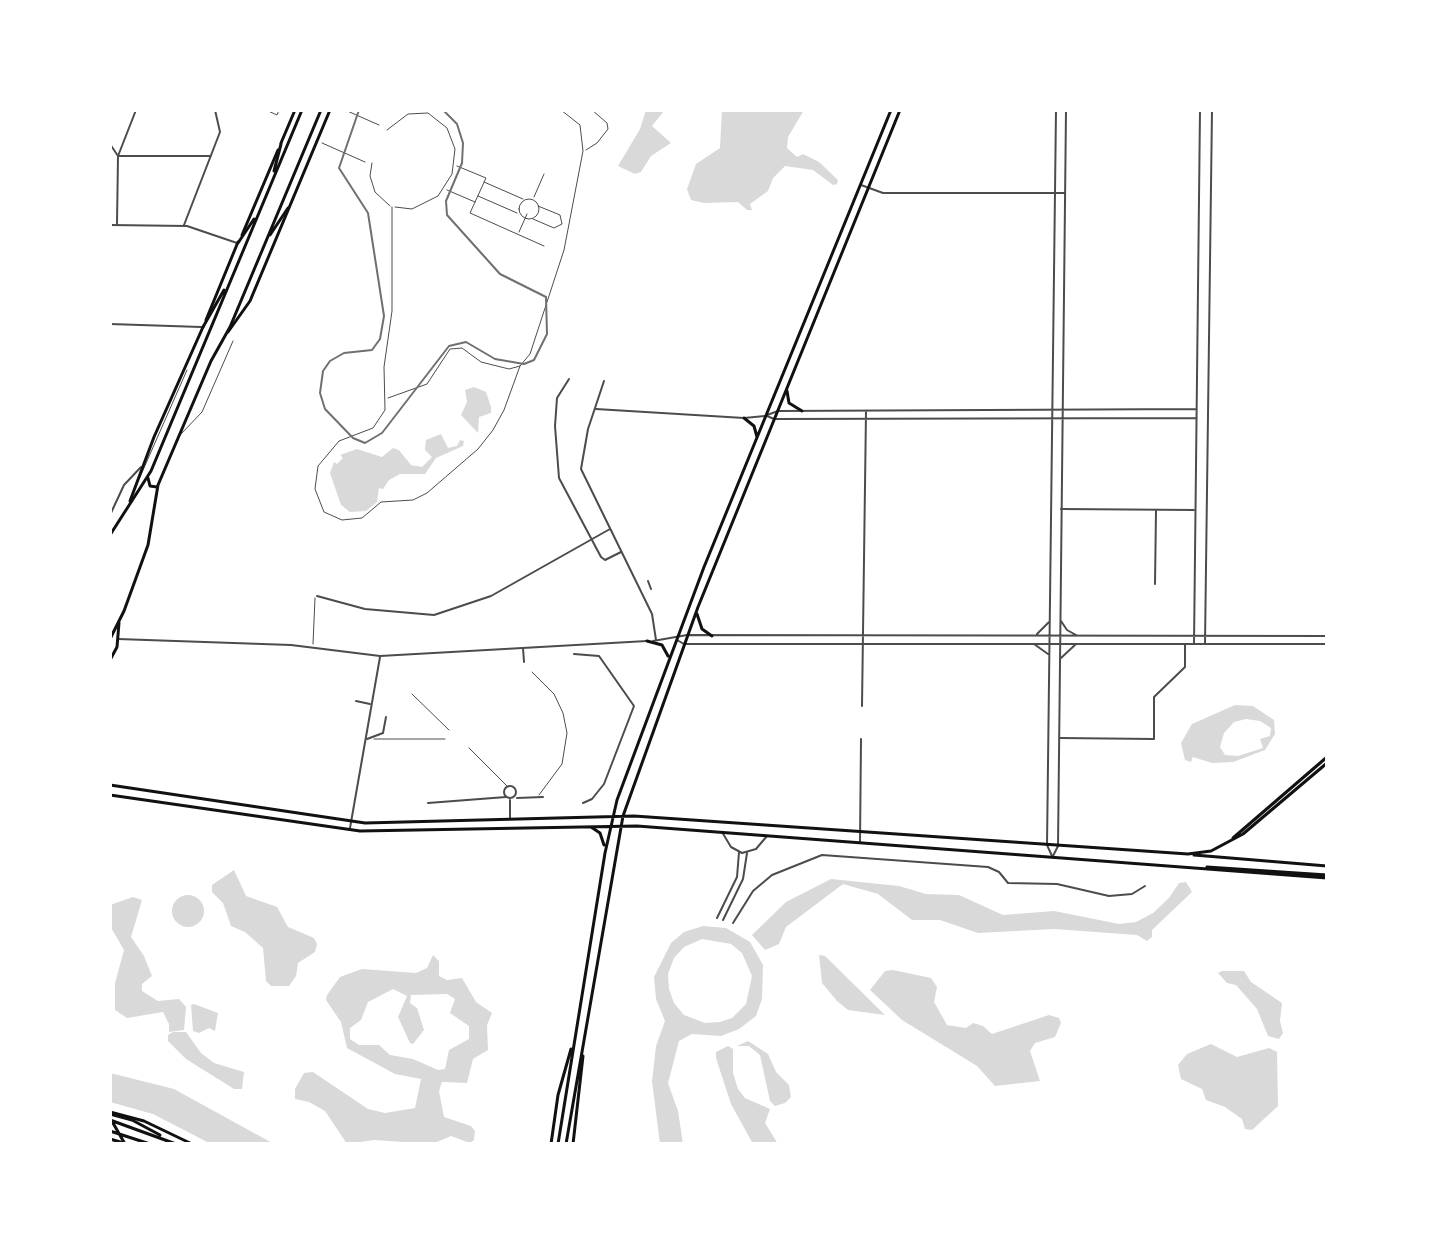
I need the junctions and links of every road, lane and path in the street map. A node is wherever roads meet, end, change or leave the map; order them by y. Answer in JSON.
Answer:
{"nodes":[{"id":1,"x":136,"y":110,"type":"edge"},
{"id":2,"x":215,"y":110,"type":"edge"},
{"id":3,"x":266,"y":110,"type":"edge"},
{"id":4,"x":279,"y":110,"type":"edge"},
{"id":5,"x":295,"y":110,"type":"edge"},
{"id":6,"x":302,"y":110,"type":"edge"},
{"id":7,"x":321,"y":110,"type":"edge"},
{"id":8,"x":330,"y":110,"type":"edge"},
{"id":9,"x":345,"y":110,"type":"edge"},
{"id":10,"x":434,"y":110,"type":"edge"},
{"id":11,"x":561,"y":110,"type":"edge"},
{"id":12,"x":592,"y":110,"type":"edge"},
{"id":13,"x":891,"y":110,"type":"edge"},
{"id":14,"x":900,"y":110,"type":"edge"},
{"id":15,"x":1056,"y":110,"type":"edge"},
{"id":16,"x":1066,"y":110,"type":"edge"},
{"id":17,"x":1200,"y":110,"type":"edge"},
{"id":18,"x":1212,"y":110,"type":"edge"},
{"id":19,"x":433,"y":115,"type":"junction"},
{"id":20,"x":379,"y":125,"type":"dead end"},
{"id":21,"x":387,"y":130,"type":"dead end"},
{"id":22,"x":322,"y":143,"type":"dead end"},
{"id":23,"x":110,"y":144,"type":"edge"},
{"id":24,"x":281,"y":144,"type":"junction"},
{"id":25,"x":583,"y":151,"type":"junction"},
{"id":26,"x":118,"y":156,"type":"junction"},
{"id":27,"x":211,"y":156,"type":"junction"},
{"id":28,"x":365,"y":162,"type":"dead end"},
{"id":29,"x":372,"y":163,"type":"dead end"},
{"id":30,"x":455,"y":165,"type":"junction"},
{"id":31,"x":544,"y":174,"type":"dead end"},
{"id":32,"x":484,"y":182,"type":"junction"},
{"id":33,"x":270,"y":183,"type":"junction"},
{"id":34,"x":860,"y":185,"type":"junction"},
{"id":35,"x":444,"y":189,"type":"junction"},
{"id":36,"x":869,"y":189,"type":"junction"},
{"id":37,"x":1055,"y":193,"type":"junction"},
{"id":38,"x":1065,"y":193,"type":"junction"},
{"id":39,"x":478,"y":196,"type":"junction"},
{"id":40,"x":525,"y":200,"type":"junction"},
{"id":41,"x":533,"y":200,"type":"junction"},
{"id":42,"x":475,"y":202,"type":"junction"},
{"id":43,"x":519,"y":205,"type":"junction"},
{"id":44,"x":531,"y":205,"type":"dead end"},
{"id":45,"x":538,"y":206,"type":"junction"},
{"id":46,"x":392,"y":207,"type":"junction"},
{"id":47,"x":288,"y":208,"type":"junction"},
{"id":48,"x":526,"y":208,"type":"dead end"},
{"id":49,"x":531,"y":210,"type":"dead end"},
{"id":50,"x":258,"y":212,"type":"junction"},
{"id":51,"x":538,"y":213,"type":"junction"},
{"id":52,"x":519,"y":214,"type":"junction"},
{"id":53,"x":527,"y":214,"type":"dead end"},
{"id":54,"x":525,"y":219,"type":"junction"},
{"id":55,"x":533,"y":219,"type":"junction"},
{"id":56,"x":562,"y":224,"type":"junction"},
{"id":57,"x":110,"y":225,"type":"edge"},
{"id":58,"x":117,"y":225,"type":"junction"},
{"id":59,"x":183,"y":226,"type":"junction"},
{"id":60,"x":570,"y":227,"type":"junction"},
{"id":61,"x":518,"y":234,"type":"junction"},
{"id":62,"x":265,"y":241,"type":"junction"},
{"id":63,"x":238,"y":243,"type":"junction"},
{"id":64,"x":544,"y":246,"type":"dead end"},
{"id":65,"x":231,"y":276,"type":"junction"},
{"id":66,"x":110,"y":324,"type":"edge"},
{"id":67,"x":203,"y":327,"type":"junction"},
{"id":68,"x":226,"y":335,"type":"junction"},
{"id":69,"x":233,"y":341,"type":"dead end"},
{"id":70,"x":520,"y":366,"type":"junction"},
{"id":71,"x":187,"y":370,"type":"dead end"},
{"id":72,"x":569,"y":379,"type":"dead end"},
{"id":73,"x":604,"y":381,"type":"dead end"},
{"id":74,"x":788,"y":386,"type":"junction"},
{"id":75,"x":386,"y":398,"type":"junction"},
{"id":76,"x":595,"y":409,"type":"junction"},
{"id":77,"x":1198,"y":409,"type":"junction"},
{"id":78,"x":1063,"y":410,"type":"junction"},
{"id":79,"x":778,"y":411,"type":"junction"},
{"id":80,"x":802,"y":411,"type":"junction"},
{"id":81,"x":866,"y":411,"type":"junction"},
{"id":82,"x":1052,"y":411,"type":"junction"},
{"id":83,"x":766,"y":416,"type":"junction"},
{"id":84,"x":744,"y":418,"type":"junction"},
{"id":85,"x":1197,"y":418,"type":"junction"},
{"id":86,"x":774,"y":419,"type":"junction"},
{"id":87,"x":866,"y":419,"type":"junction"},
{"id":88,"x":1062,"y":419,"type":"junction"},
{"id":89,"x":1052,"y":420,"type":"junction"},
{"id":90,"x":179,"y":436,"type":"junction"},
{"id":91,"x":757,"y":439,"type":"junction"},
{"id":92,"x":147,"y":456,"type":"junction"},
{"id":93,"x":140,"y":478,"type":"junction"},
{"id":94,"x":148,"y":478,"type":"junction"},
{"id":95,"x":158,"y":485,"type":"junction"},
{"id":96,"x":1061,"y":509,"type":"junction"},
{"id":97,"x":1156,"y":509,"type":"junction"},
{"id":98,"x":1196,"y":510,"type":"junction"},
{"id":99,"x":126,"y":512,"type":"junction"},
{"id":100,"x":110,"y":515,"type":"edge"},
{"id":101,"x":610,"y":529,"type":"junction"},
{"id":102,"x":110,"y":535,"type":"edge"},
{"id":103,"x":592,"y":540,"type":"junction"},
{"id":104,"x":622,"y":552,"type":"junction"},
{"id":105,"x":648,"y":581,"type":"dead end"},
{"id":106,"x":1155,"y":584,"type":"dead end"},
{"id":107,"x":651,"y":589,"type":"dead end"},
{"id":108,"x":317,"y":596,"type":"joint"},
{"id":109,"x":698,"y":607,"type":"junction"},
{"id":110,"x":1060,"y":620,"type":"junction"},
{"id":111,"x":1050,"y":621,"type":"junction"},
{"id":112,"x":119,"y":623,"type":"junction"},
{"id":113,"x":687,"y":635,"type":"junction"},
{"id":114,"x":712,"y":636,"type":"junction"},
{"id":115,"x":863,"y":636,"type":"junction"},
{"id":116,"x":1032,"y":636,"type":"junction"},
{"id":117,"x":1050,"y":636,"type":"junction"},
{"id":118,"x":1060,"y":636,"type":"junction"},
{"id":119,"x":1081,"y":636,"type":"junction"},
{"id":120,"x":1194,"y":636,"type":"junction"},
{"id":121,"x":1205,"y":636,"type":"junction"},
{"id":122,"x":1327,"y":636,"type":"edge"},
{"id":123,"x":110,"y":639,"type":"edge"},
{"id":124,"x":118,"y":639,"type":"junction"},
{"id":125,"x":676,"y":640,"type":"junction"},
{"id":126,"x":647,"y":641,"type":"junction"},
{"id":127,"x":656,"y":641,"type":"junction"},
{"id":128,"x":597,"y":644,"type":"junction"},
{"id":129,"x":684,"y":644,"type":"junction"},
{"id":130,"x":863,"y":644,"type":"junction"},
{"id":131,"x":1032,"y":644,"type":"junction"},
{"id":132,"x":1050,"y":644,"type":"junction"},
{"id":133,"x":1060,"y":644,"type":"junction"},
{"id":134,"x":1078,"y":644,"type":"junction"},
{"id":135,"x":1185,"y":644,"type":"junction"},
{"id":136,"x":1194,"y":644,"type":"junction"},
{"id":137,"x":1205,"y":644,"type":"junction"},
{"id":138,"x":1327,"y":644,"type":"edge"},
{"id":139,"x":313,"y":647,"type":"junction"},
{"id":140,"x":523,"y":648,"type":"junction"},
{"id":141,"x":574,"y":654,"type":"dead end"},
{"id":142,"x":380,"y":656,"type":"junction"},
{"id":143,"x":599,"y":656,"type":"junction"},
{"id":144,"x":1049,"y":659,"type":"junction"},
{"id":145,"x":1060,"y":659,"type":"junction"},
{"id":146,"x":110,"y":660,"type":"edge"},
{"id":147,"x":524,"y":662,"type":"dead end"},
{"id":148,"x":667,"y":664,"type":"junction"},
{"id":149,"x":532,"y":672,"type":"dead end"},
{"id":150,"x":412,"y":694,"type":"dead end"},
{"id":151,"x":356,"y":701,"type":"dead end"},
{"id":152,"x":372,"y":704,"type":"junction"},
{"id":153,"x":862,"y":706,"type":"dead end"},
{"id":154,"x":386,"y":717,"type":"dead end"},
{"id":155,"x":449,"y":730,"type":"dead end"},
{"id":156,"x":1059,"y":738,"type":"junction"},
{"id":157,"x":366,"y":739,"type":"junction"},
{"id":158,"x":374,"y":739,"type":"junction"},
{"id":159,"x":445,"y":739,"type":"dead end"},
{"id":160,"x":861,"y":739,"type":"dead end"},
{"id":161,"x":469,"y":748,"type":"dead end"},
{"id":162,"x":1327,"y":757,"type":"edge"},
{"id":163,"x":1327,"y":763,"type":"edge"},
{"id":164,"x":110,"y":785,"type":"edge"},
{"id":165,"x":508,"y":787,"type":"junction"},
{"id":166,"x":110,"y":795,"type":"edge"},
{"id":167,"x":537,"y":797,"type":"junction"},
{"id":168,"x":543,"y":797,"type":"dead end"},
{"id":169,"x":510,"y":798,"type":"junction"},
{"id":170,"x":428,"y":803,"type":"dead end"},
{"id":171,"x":583,"y":803,"type":"dead end"},
{"id":172,"x":613,"y":816,"type":"junction"},
{"id":173,"x":623,"y":816,"type":"junction"},
{"id":174,"x":510,"y":819,"type":"junction"},
{"id":175,"x":351,"y":822,"type":"junction"},
{"id":176,"x":583,"y":825,"type":"junction"},
{"id":177,"x":610,"y":825,"type":"junction"},
{"id":178,"x":620,"y":825,"type":"junction"},
{"id":179,"x":350,"y":830,"type":"junction"},
{"id":180,"x":722,"y":831,"type":"junction"},
{"id":181,"x":860,"y":831,"type":"junction"},
{"id":182,"x":768,"y":835,"type":"junction"},
{"id":183,"x":860,"y":842,"type":"junction"},
{"id":184,"x":1227,"y":844,"type":"junction"},
{"id":185,"x":1047,"y":845,"type":"junction"},
{"id":186,"x":1058,"y":846,"type":"junction"},
{"id":187,"x":739,"y":852,"type":"junction"},
{"id":188,"x":605,"y":853,"type":"junction"},
{"id":189,"x":747,"y":853,"type":"junction"},
{"id":190,"x":1179,"y":854,"type":"junction"},
{"id":191,"x":1053,"y":857,"type":"junction"},
{"id":192,"x":1327,"y":866,"type":"edge"},
{"id":193,"x":1187,"y":867,"type":"junction"},
{"id":194,"x":1327,"y":876,"type":"edge"},
{"id":195,"x":1145,"y":886,"type":"dead end"},
{"id":196,"x":717,"y":918,"type":"dead end"},
{"id":197,"x":723,"y":920,"type":"dead end"},
{"id":198,"x":733,"y":923,"type":"dead end"},
{"id":199,"x":574,"y":1038,"type":"junction"},
{"id":200,"x":583,"y":1039,"type":"junction"},
{"id":201,"x":110,"y":1116,"type":"edge"},
{"id":202,"x":110,"y":1131,"type":"edge"},
{"id":203,"x":111,"y":1142,"type":"edge"},
{"id":204,"x":126,"y":1144,"type":"edge"},
{"id":205,"x":150,"y":1144,"type":"edge"},
{"id":206,"x":176,"y":1144,"type":"edge"},
{"id":207,"x":192,"y":1144,"type":"edge"},
{"id":208,"x":551,"y":1144,"type":"edge"},
{"id":209,"x":558,"y":1144,"type":"edge"},
{"id":210,"x":566,"y":1144,"type":"edge"},
{"id":211,"x":573,"y":1144,"type":"edge"}],
"edges":[{"from":1,"to":26,"type":"street"},
{"from":2,"to":27,"type":"street"},
{"from":3,"to":4,"type":"street"},
{"from":5,"to":24,"type":"main road"},
{"from":6,"to":33,"type":"main road"},
{"from":7,"to":62,"type":"main road"},
{"from":8,"to":47,"type":"main road"},
{"from":9,"to":20,"type":"street"},
{"from":10,"to":19,"type":"street"},
{"from":11,"to":25,"type":"street"},
{"from":12,"to":25,"type":"street"},
{"from":13,"to":34,"type":"main road"},
{"from":14,"to":36,"type":"main road"},
{"from":15,"to":37,"type":"street"},
{"from":16,"to":38,"type":"street"},
{"from":17,"to":77,"type":"street"},
{"from":18,"to":121,"type":"street"},
{"from":19,"to":21,"type":"street"},
{"from":19,"to":30,"type":"street"},
{"from":22,"to":28,"type":"street"},
{"from":23,"to":26,"type":"street"},
{"from":24,"to":33,"type":"main road"},
{"from":24,"to":63,"type":"main road"},
{"from":25,"to":60,"type":"street"},
{"from":26,"to":27,"type":"street"},
{"from":26,"to":58,"type":"street"},
{"from":27,"to":59,"type":"street"},
{"from":29,"to":46,"type":"street"},
{"from":30,"to":32,"type":"street"},
{"from":30,"to":35,"type":"street"},
{"from":31,"to":41,"type":"street"},
{"from":32,"to":39,"type":"street"},
{"from":32,"to":40,"type":"street"},
{"from":33,"to":50,"type":"main road"},
{"from":34,"to":36,"type":"street"},
{"from":34,"to":83,"type":"main road"},
{"from":35,"to":42,"type":"street"},
{"from":35,"to":46,"type":"street"},
{"from":36,"to":37,"type":"street"},
{"from":36,"to":74,"type":"main road"},
{"from":37,"to":38,"type":"street"},
{"from":37,"to":82,"type":"street"},
{"from":38,"to":78,"type":"street"},
{"from":39,"to":42,"type":"street"},
{"from":39,"to":52,"type":"street"},
{"from":40,"to":41,"type":"street"},
{"from":40,"to":43,"type":"street"},
{"from":41,"to":44,"type":"street"},
{"from":41,"to":45,"type":"street"},
{"from":42,"to":61,"type":"street"},
{"from":43,"to":48,"type":"street"},
{"from":43,"to":52,"type":"street"},
{"from":45,"to":51,"type":"street"},
{"from":45,"to":56,"type":"street"},
{"from":46,"to":75,"type":"street"},
{"from":47,"to":62,"type":"main road"},
{"from":47,"to":68,"type":"main road"},
{"from":49,"to":51,"type":"street"},
{"from":50,"to":63,"type":"main road"},
{"from":50,"to":65,"type":"main road"},
{"from":51,"to":55,"type":"street"},
{"from":52,"to":54,"type":"street"},
{"from":53,"to":54,"type":"street"},
{"from":54,"to":55,"type":"street"},
{"from":54,"to":61,"type":"street"},
{"from":55,"to":56,"type":"street"},
{"from":56,"to":60,"type":"street"},
{"from":57,"to":58,"type":"street"},
{"from":58,"to":59,"type":"street"},
{"from":59,"to":63,"type":"street"},
{"from":60,"to":70,"type":"street"},
{"from":61,"to":64,"type":"street"},
{"from":62,"to":68,"type":"main road"},
{"from":63,"to":67,"type":"main road"},
{"from":65,"to":67,"type":"main road"},
{"from":65,"to":94,"type":"main road"},
{"from":66,"to":67,"type":"street"},
{"from":67,"to":92,"type":"main road"},
{"from":68,"to":90,"type":"main road"},
{"from":69,"to":90,"type":"street"},
{"from":70,"to":75,"type":"street"},
{"from":70,"to":75,"type":"street"},
{"from":71,"to":93,"type":"street"},
{"from":72,"to":103,"type":"street"},
{"from":73,"to":76,"type":"street"},
{"from":74,"to":79,"type":"main road"},
{"from":74,"to":80,"type":"main road"},
{"from":76,"to":84,"type":"street"},
{"from":76,"to":101,"type":"street"},
{"from":77,"to":78,"type":"street"},
{"from":77,"to":85,"type":"street"},
{"from":78,"to":82,"type":"street"},
{"from":78,"to":88,"type":"street"},
{"from":79,"to":80,"type":"street"},
{"from":79,"to":83,"type":"street"},
{"from":79,"to":86,"type":"main road"},
{"from":80,"to":81,"type":"street"},
{"from":81,"to":82,"type":"street"},
{"from":81,"to":87,"type":"street"},
{"from":82,"to":89,"type":"street"},
{"from":83,"to":84,"type":"street"},
{"from":83,"to":86,"type":"street"},
{"from":83,"to":91,"type":"main road"},
{"from":84,"to":91,"type":"main road"},
{"from":85,"to":88,"type":"street"},
{"from":85,"to":98,"type":"street"},
{"from":86,"to":87,"type":"street"},
{"from":86,"to":109,"type":"main road"},
{"from":87,"to":89,"type":"street"},
{"from":87,"to":115,"type":"street"},
{"from":88,"to":89,"type":"street"},
{"from":88,"to":96,"type":"street"},
{"from":89,"to":111,"type":"street"},
{"from":90,"to":95,"type":"main road"},
{"from":91,"to":125,"type":"main road"},
{"from":92,"to":93,"type":"main road"},
{"from":92,"to":100,"type":"street"},
{"from":93,"to":99,"type":"main road"},
{"from":94,"to":95,"type":"main road"},
{"from":94,"to":99,"type":"main road"},
{"from":95,"to":112,"type":"main road"},
{"from":96,"to":97,"type":"street"},
{"from":96,"to":110,"type":"street"},
{"from":97,"to":98,"type":"street"},
{"from":97,"to":106,"type":"street"},
{"from":98,"to":120,"type":"street"},
{"from":99,"to":102,"type":"main road"},
{"from":101,"to":103,"type":"street"},
{"from":101,"to":104,"type":"street"},
{"from":103,"to":104,"type":"street"},
{"from":103,"to":108,"type":"street"},
{"from":104,"to":127,"type":"street"},
{"from":105,"to":107,"type":"street"},
{"from":108,"to":139,"type":"street"},
{"from":109,"to":113,"type":"main road"},
{"from":109,"to":114,"type":"main road"},
{"from":110,"to":118,"type":"street"},
{"from":110,"to":119,"type":"street"},
{"from":111,"to":116,"type":"street"},
{"from":111,"to":117,"type":"street"},
{"from":112,"to":123,"type":"main road"},
{"from":112,"to":124,"type":"main road"},
{"from":113,"to":114,"type":"street"},
{"from":113,"to":125,"type":"street"},
{"from":113,"to":129,"type":"main road"},
{"from":114,"to":115,"type":"street"},
{"from":115,"to":116,"type":"street"},
{"from":115,"to":130,"type":"street"},
{"from":116,"to":117,"type":"street"},
{"from":117,"to":118,"type":"street"},
{"from":117,"to":132,"type":"street"},
{"from":118,"to":119,"type":"street"},
{"from":118,"to":133,"type":"street"},
{"from":119,"to":120,"type":"street"},
{"from":120,"to":121,"type":"street"},
{"from":120,"to":136,"type":"street"},
{"from":121,"to":122,"type":"street"},
{"from":121,"to":137,"type":"street"},
{"from":124,"to":139,"type":"street"},
{"from":124,"to":146,"type":"main road"},
{"from":125,"to":127,"type":"street"},
{"from":125,"to":129,"type":"street"},
{"from":125,"to":148,"type":"main road"},
{"from":126,"to":127,"type":"street"},
{"from":126,"to":128,"type":"street"},
{"from":126,"to":148,"type":"main road"},
{"from":128,"to":140,"type":"street"},
{"from":128,"to":143,"type":"street"},
{"from":129,"to":130,"type":"street"},
{"from":129,"to":173,"type":"main road"},
{"from":130,"to":131,"type":"street"},
{"from":130,"to":153,"type":"street"},
{"from":131,"to":132,"type":"street"},
{"from":131,"to":144,"type":"street"},
{"from":132,"to":133,"type":"street"},
{"from":132,"to":144,"type":"street"},
{"from":133,"to":134,"type":"street"},
{"from":133,"to":145,"type":"street"},
{"from":134,"to":135,"type":"street"},
{"from":134,"to":145,"type":"street"},
{"from":135,"to":136,"type":"street"},
{"from":135,"to":156,"type":"street"},
{"from":136,"to":137,"type":"street"},
{"from":137,"to":138,"type":"street"},
{"from":139,"to":142,"type":"street"},
{"from":140,"to":142,"type":"street"},
{"from":140,"to":147,"type":"street"},
{"from":141,"to":143,"type":"street"},
{"from":142,"to":152,"type":"street"},
{"from":143,"to":171,"type":"street"},
{"from":144,"to":185,"type":"street"},
{"from":145,"to":156,"type":"street"},
{"from":148,"to":172,"type":"main road"},
{"from":149,"to":167,"type":"street"},
{"from":150,"to":155,"type":"street"},
{"from":151,"to":152,"type":"street"},
{"from":152,"to":157,"type":"street"},
{"from":154,"to":158,"type":"street"},
{"from":156,"to":186,"type":"street"},
{"from":157,"to":158,"type":"street"},
{"from":157,"to":175,"type":"street"},
{"from":158,"to":159,"type":"street"},
{"from":160,"to":181,"type":"street"},
{"from":161,"to":165,"type":"street"},
{"from":162,"to":184,"type":"main road"},
{"from":163,"to":184,"type":"main road"},
{"from":164,"to":175,"type":"main road"},
{"from":165,"to":169,"type":"street"},
{"from":165,"to":169,"type":"street"},
{"from":166,"to":179,"type":"main road"},
{"from":167,"to":168,"type":"street"},
{"from":167,"to":169,"type":"street"},
{"from":169,"to":170,"type":"street"},
{"from":169,"to":174,"type":"street"},
{"from":172,"to":173,"type":"main road"},
{"from":172,"to":174,"type":"main road"},
{"from":172,"to":177,"type":"main road"},
{"from":173,"to":178,"type":"main road"},
{"from":173,"to":181,"type":"main road"},
{"from":174,"to":175,"type":"main road"},
{"from":175,"to":179,"type":"street"},
{"from":176,"to":177,"type":"main road"},
{"from":176,"to":179,"type":"main road"},
{"from":176,"to":188,"type":"main road"},
{"from":177,"to":178,"type":"main road"},
{"from":177,"to":188,"type":"main road"},
{"from":178,"to":180,"type":"main road"},
{"from":178,"to":200,"type":"main road"},
{"from":180,"to":182,"type":"main road"},
{"from":180,"to":187,"type":"street"},
{"from":181,"to":183,"type":"street"},
{"from":181,"to":185,"type":"main road"},
{"from":182,"to":183,"type":"main road"},
{"from":182,"to":189,"type":"street"},
{"from":183,"to":191,"type":"main road"},
{"from":184,"to":190,"type":"main road"},
{"from":185,"to":186,"type":"main road"},
{"from":185,"to":191,"type":"street"},
{"from":186,"to":190,"type":"main road"},
{"from":186,"to":191,"type":"street"},
{"from":187,"to":189,"type":"street"},
{"from":187,"to":196,"type":"street"},
{"from":188,"to":199,"type":"main road"},
{"from":189,"to":197,"type":"street"},
{"from":190,"to":192,"type":"main road"},
{"from":191,"to":193,"type":"main road"},
{"from":193,"to":194,"type":"main road"},
{"from":193,"to":194,"type":"main road"},
{"from":195,"to":198,"type":"street"},
{"from":199,"to":208,"type":"main road"},
{"from":199,"to":209,"type":"main road"},
{"from":200,"to":210,"type":"main road"},
{"from":200,"to":211,"type":"main road"},
{"from":201,"to":204,"type":"main road"},
{"from":201,"to":206,"type":"main road"},
{"from":201,"to":207,"type":"main road"},
{"from":202,"to":205,"type":"main road"},
{"from":203,"to":204,"type":"main road"}]}
